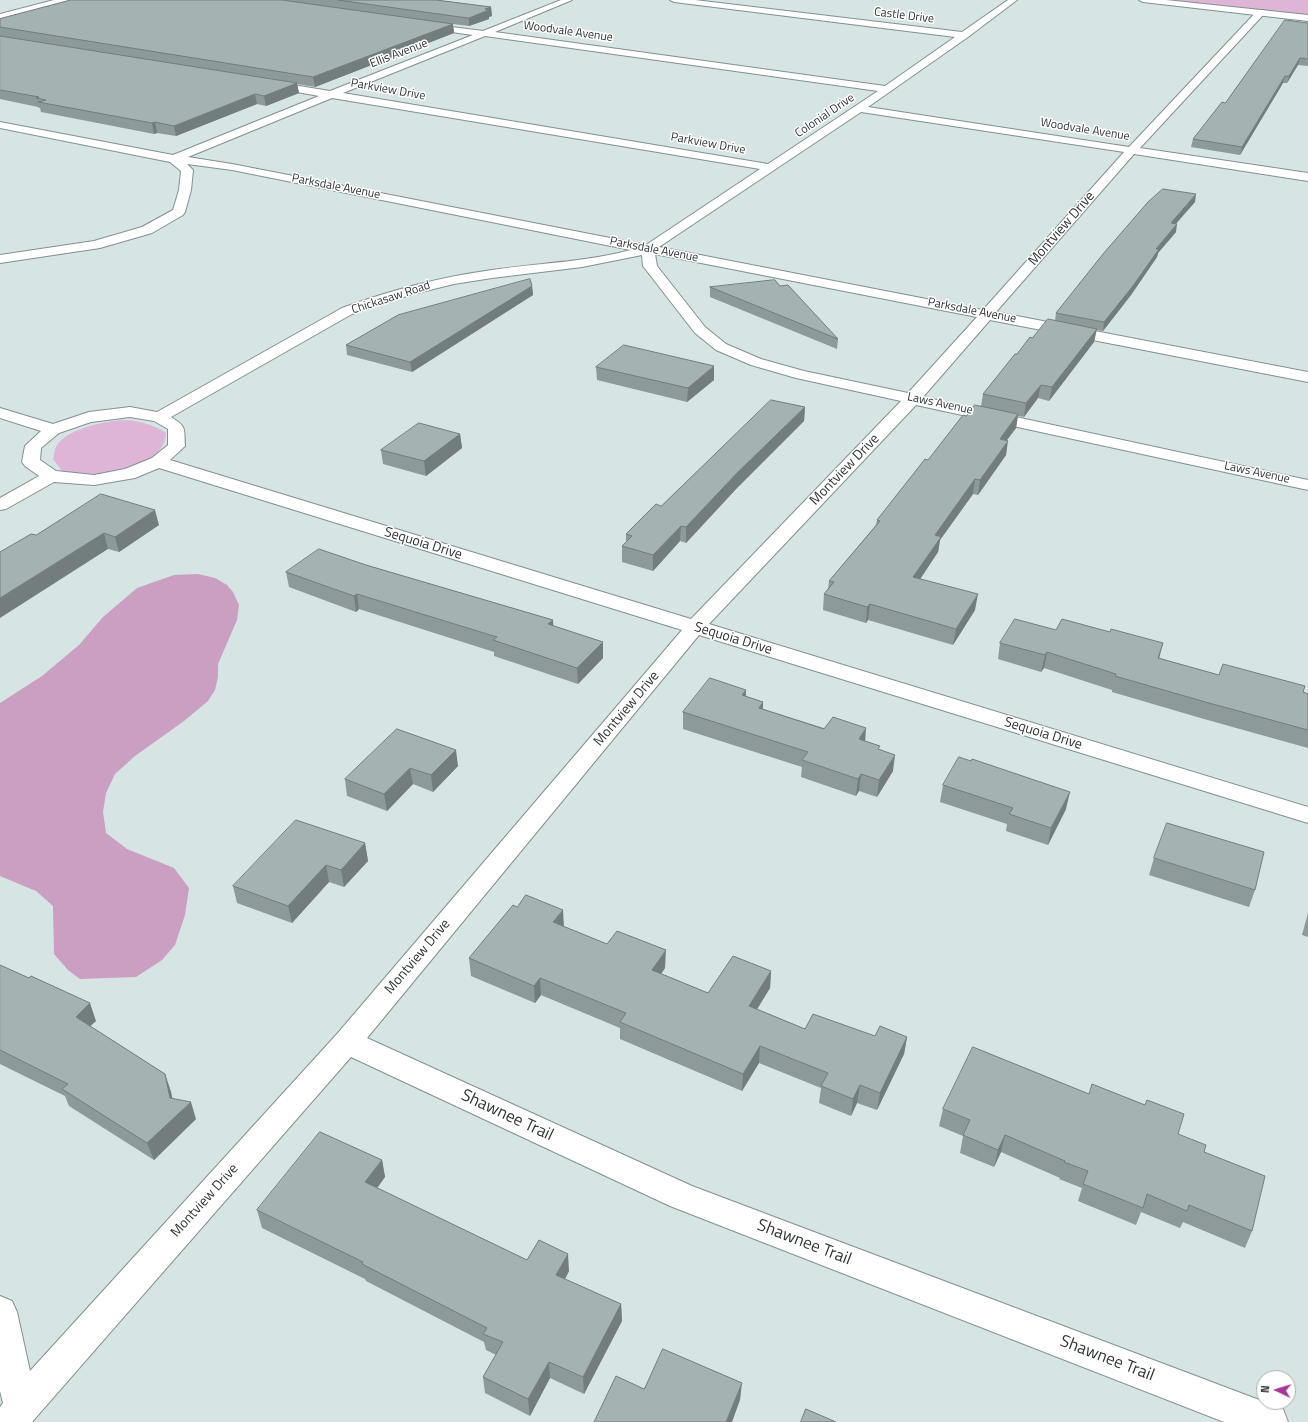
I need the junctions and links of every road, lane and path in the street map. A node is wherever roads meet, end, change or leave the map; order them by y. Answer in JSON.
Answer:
{"nodes":[{"id":1,"x":64,"y":0,"type":"edge"},
{"id":2,"x":568,"y":0,"type":"edge"},
{"id":3,"x":674,"y":0,"type":"edge"},
{"id":4,"x":1013,"y":0,"type":"edge"},
{"id":5,"x":1143,"y":0,"type":"edge"},
{"id":6,"x":1260,"y":12,"type":"junction"},
{"id":7,"x":0,"y":18,"type":"edge"},
{"id":8,"x":1308,"y":18,"type":"edge"},
{"id":9,"x":416,"y":24,"type":"edge"},
{"id":10,"x":486,"y":34,"type":"junction"},
{"id":11,"x":965,"y":35,"type":"junction"},
{"id":12,"x":255,"y":81,"type":"edge"},
{"id":13,"x":886,"y":89,"type":"junction"},
{"id":14,"x":332,"y":94,"type":"junction"},
{"id":15,"x":859,"y":109,"type":"junction"},
{"id":16,"x":0,"y":125,"type":"edge"},
{"id":17,"x":1131,"y":151,"type":"junction"},
{"id":18,"x":174,"y":159,"type":"junction"},
{"id":19,"x":772,"y":168,"type":"junction"},
{"id":20,"x":1308,"y":177,"type":"edge"},
{"id":21,"x":648,"y":249,"type":"junction"},
{"id":22,"x":0,"y":259,"type":"edge"},
{"id":23,"x":987,"y":314,"type":"junction"},
{"id":24,"x":1308,"y":377,"type":"edge"},
{"id":25,"x":913,"y":398,"type":"junction"},
{"id":26,"x":0,"y":413,"type":"edge"},
{"id":27,"x":159,"y":417,"type":"junction"},
{"id":28,"x":53,"y":429,"type":"junction"},
{"id":29,"x":158,"y":462,"type":"junction"},
{"id":30,"x":51,"y":476,"type":"junction"},
{"id":31,"x":1308,"y":485,"type":"edge"},
{"id":32,"x":0,"y":505,"type":"edge"},
{"id":33,"x":695,"y":627,"type":"junction"},
{"id":34,"x":1308,"y":815,"type":"edge"},
{"id":35,"x":347,"y":1042,"type":"junction"},
{"id":36,"x":0,"y":1312,"type":"edge"},
{"id":37,"x":16,"y":1415,"type":"edge"},
{"id":38,"x":1270,"y":1422,"type":"edge"}],
"edges":[{"from":1,"to":7,"type":"street"},
{"from":2,"to":10,"type":"street","name":"Ellis Avenue"},
{"from":3,"to":11,"type":"street","name":"Castle Drive"},
{"from":4,"to":11,"type":"street","name":"Colonial Drive"},
{"from":5,"to":6,"type":"street"},
{"from":6,"to":8,"type":"street"},
{"from":6,"to":17,"type":"street","name":"Montview Drive"},
{"from":9,"to":10,"type":"street","name":"Woodvale Avenue"},
{"from":10,"to":13,"type":"street","name":"Woodvale Avenue"},
{"from":10,"to":14,"type":"street","name":"Ellis Avenue"},
{"from":11,"to":13,"type":"street","name":"Colonial Drive"},
{"from":12,"to":14,"type":"street","name":"Parkview Drive"},
{"from":13,"to":15,"type":"street","name":"Colonial Drive"},
{"from":14,"to":18,"type":"street","name":"Ellis Avenue"},
{"from":14,"to":19,"type":"street","name":"Parkview Drive"},
{"from":15,"to":17,"type":"street","name":"Woodvale Avenue"},
{"from":15,"to":19,"type":"street","name":"Colonial Drive"},
{"from":16,"to":18,"type":"street","name":"Parksdale Avenue"},
{"from":17,"to":20,"type":"street","name":"Woodvale Avenue"},
{"from":17,"to":23,"type":"street","name":"Montview Drive"},
{"from":18,"to":21,"type":"street","name":"Parksdale Avenue"},
{"from":18,"to":22,"type":"street"},
{"from":19,"to":21,"type":"street","name":"Colonial Drive"},
{"from":21,"to":23,"type":"street","name":"Parksdale Avenue"},
{"from":21,"to":25,"type":"street","name":"Laws Avenue"},
{"from":21,"to":27,"type":"street","name":"Chickasaw Road"},
{"from":23,"to":24,"type":"street","name":"Parksdale Avenue"},
{"from":23,"to":25,"type":"street","name":"Montview Drive"},
{"from":25,"to":31,"type":"street","name":"Laws Avenue"},
{"from":25,"to":33,"type":"street","name":"Montview Drive"},
{"from":26,"to":28,"type":"street"},
{"from":27,"to":28,"type":"street"},
{"from":27,"to":29,"type":"street"},
{"from":28,"to":30,"type":"street"},
{"from":29,"to":30,"type":"street"},
{"from":29,"to":33,"type":"street","name":"Sequoia Drive"},
{"from":30,"to":32,"type":"street"},
{"from":33,"to":34,"type":"street","name":"Sequoia Drive"},
{"from":33,"to":35,"type":"street","name":"Montview Drive"},
{"from":35,"to":37,"type":"street","name":"Montview Drive"},
{"from":35,"to":38,"type":"street","name":"Shawnee Trail"},
{"from":36,"to":37,"type":"street"}]}
